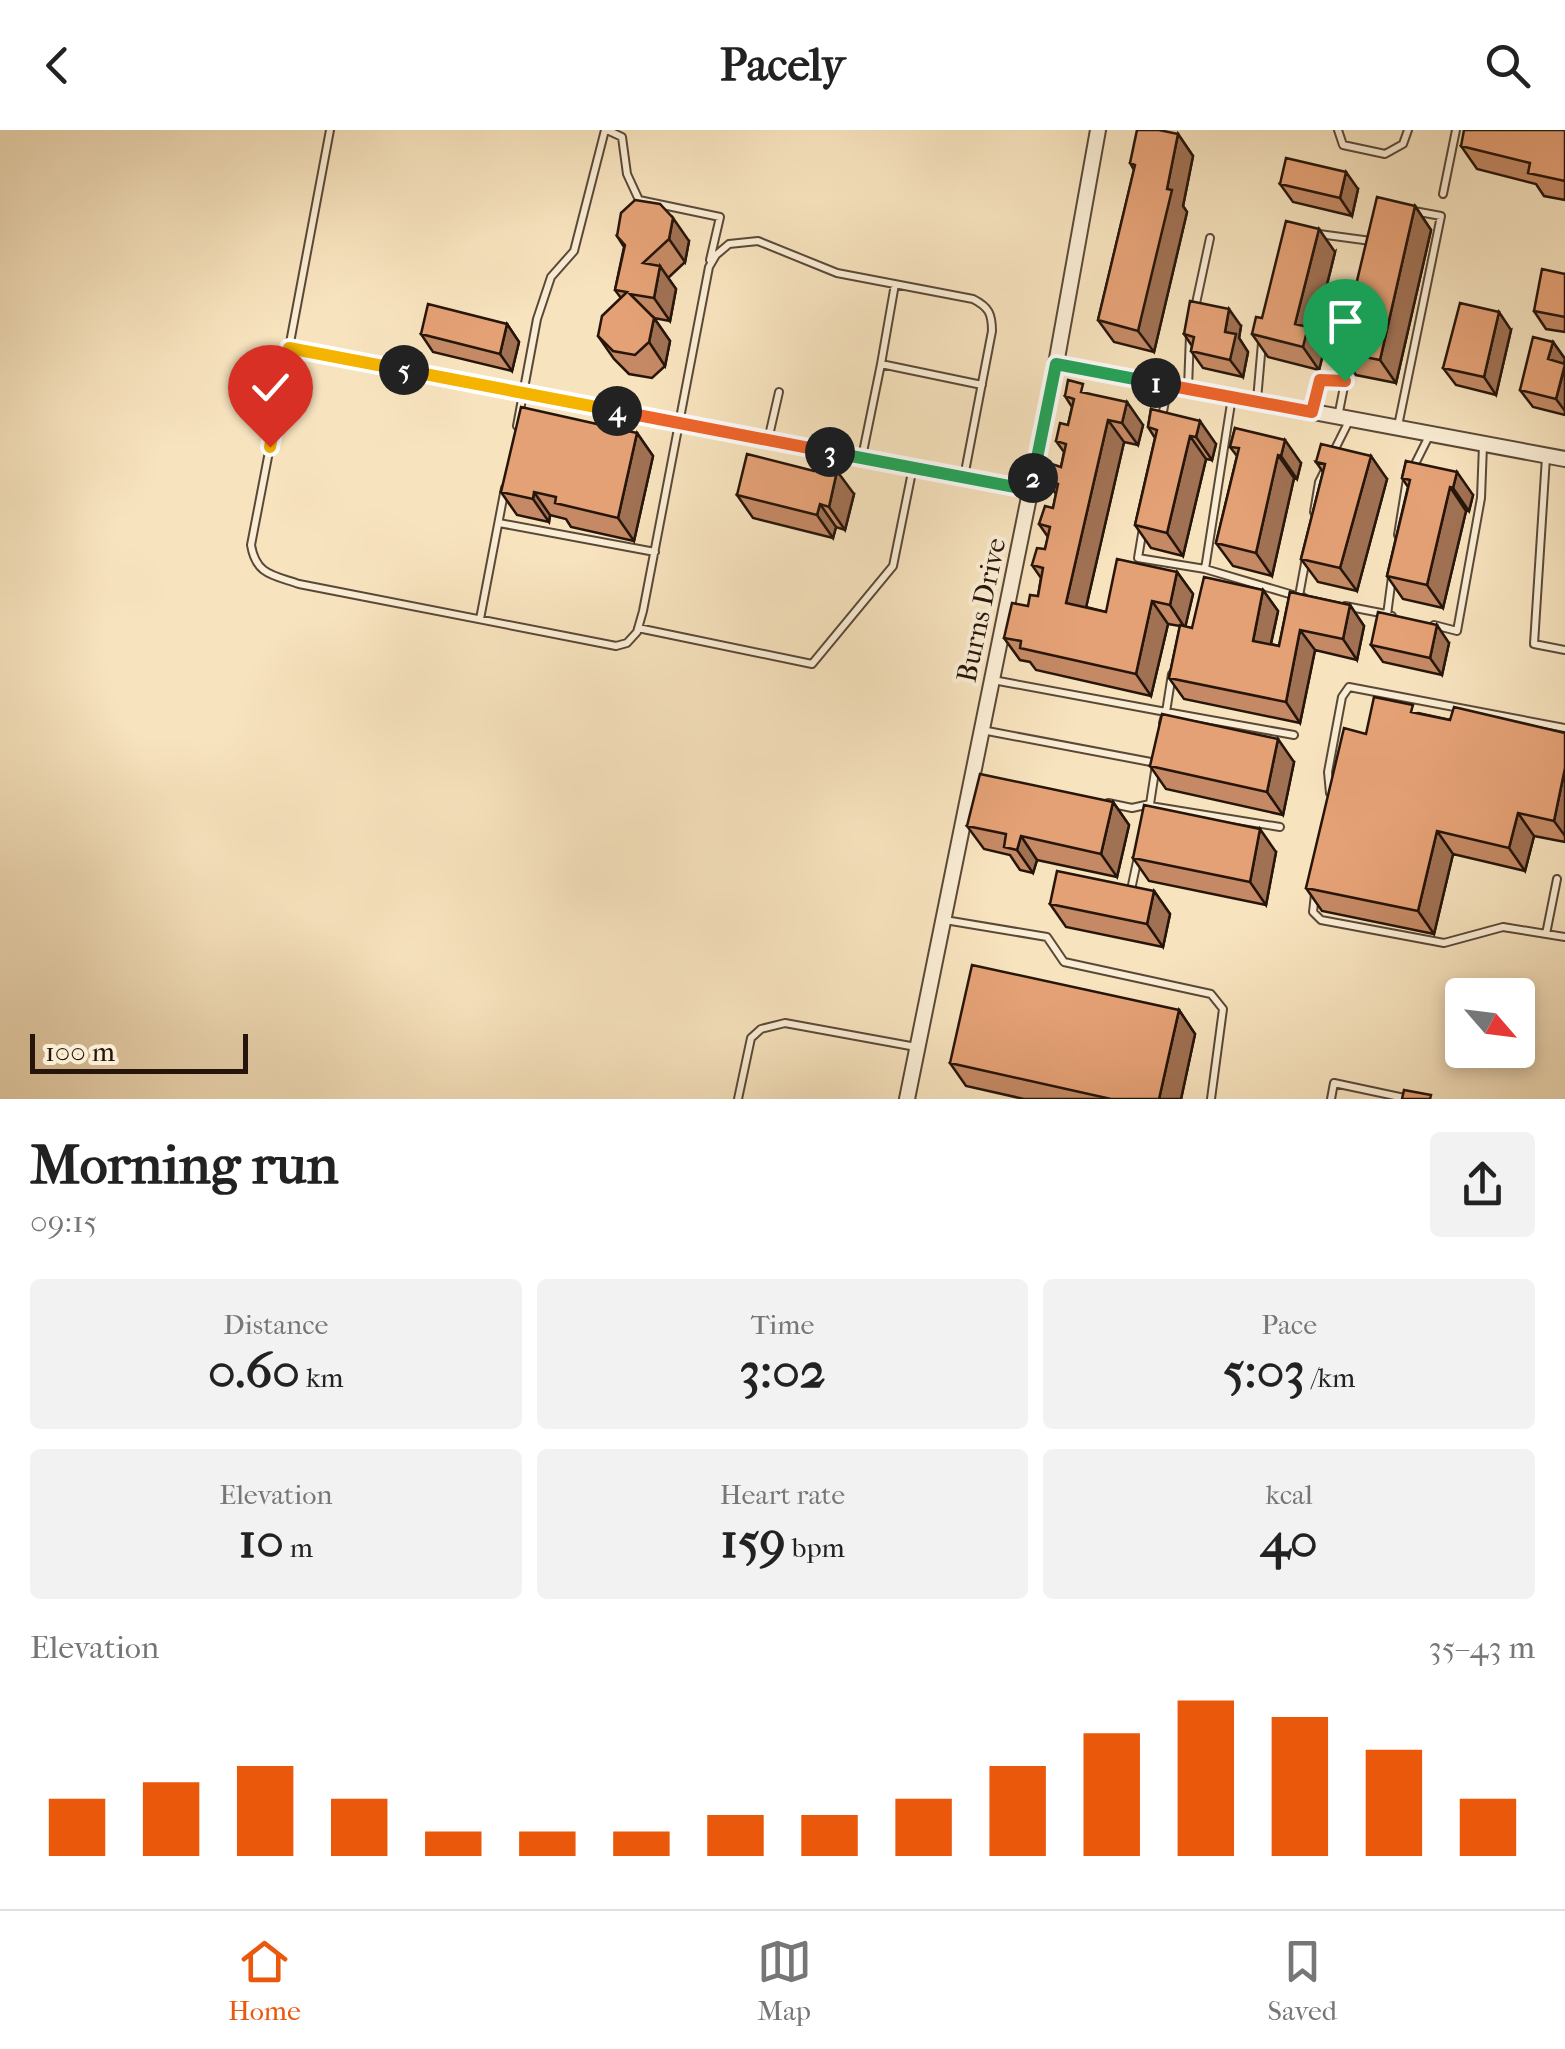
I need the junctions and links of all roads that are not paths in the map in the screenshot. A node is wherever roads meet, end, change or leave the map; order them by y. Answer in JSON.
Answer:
{"nodes":[{"id":1,"x":330,"y":130,"type":"edge"},
{"id":2,"x":606,"y":130,"type":"edge"},
{"id":3,"x":1098,"y":130,"type":"edge"},
{"id":4,"x":1338,"y":130,"type":"edge"},
{"id":5,"x":1408,"y":130,"type":"edge"},
{"id":6,"x":1456,"y":130,"type":"edge"},
{"id":7,"x":1443,"y":194,"type":"dead end"},
{"id":8,"x":1399,"y":208,"type":"edge"},
{"id":9,"x":1374,"y":230,"type":"edge"},
{"id":10,"x":1305,"y":232,"type":"edge"},
{"id":11,"x":1210,"y":238,"type":"dead end"},
{"id":12,"x":1372,"y":241,"type":"junction"},
{"id":13,"x":1368,"y":260,"type":"edge"},
{"id":14,"x":708,"y":267,"type":"junction"},
{"id":15,"x":895,"y":284,"type":"junction"},
{"id":16,"x":1193,"y":318,"type":"edge"},
{"id":17,"x":1190,"y":328,"type":"edge"},
{"id":18,"x":1262,"y":340,"type":"edge"},
{"id":19,"x":289,"y":348,"type":"junction"},
{"id":20,"x":1350,"y":353,"type":"edge"},
{"id":21,"x":880,"y":364,"type":"junction"},
{"id":22,"x":1056,"y":364,"type":"junction"},
{"id":23,"x":1345,"y":381,"type":"junction"},
{"id":24,"x":982,"y":385,"type":"junction"},
{"id":25,"x":1168,"y":385,"type":"junction"},
{"id":26,"x":1188,"y":389,"type":"junction"},
{"id":27,"x":779,"y":392,"type":"dead end"},
{"id":28,"x":524,"y":393,"type":"junction"},
{"id":29,"x":1232,"y":397,"type":"junction"},
{"id":30,"x":1256,"y":402,"type":"junction"},
{"id":31,"x":1312,"y":412,"type":"junction"},
{"id":32,"x":1344,"y":418,"type":"junction"},
{"id":33,"x":680,"y":423,"type":"junction"},
{"id":34,"x":1161,"y":424,"type":"edge"},
{"id":35,"x":1398,"y":428,"type":"junction"},
{"id":36,"x":516,"y":430,"type":"edge"},
{"id":37,"x":1430,"y":434,"type":"junction"},
{"id":38,"x":768,"y":440,"type":"junction"},
{"id":39,"x":1483,"y":444,"type":"junction"},
{"id":40,"x":1546,"y":455,"type":"junction"},
{"id":41,"x":862,"y":458,"type":"junction"},
{"id":42,"x":1565,"y":458,"type":"edge"},
{"id":43,"x":913,"y":467,"type":"junction"},
{"id":44,"x":964,"y":477,"type":"junction"},
{"id":45,"x":506,"y":486,"type":"edge"},
{"id":46,"x":1031,"y":490,"type":"junction"},
{"id":47,"x":1144,"y":520,"type":"edge"},
{"id":48,"x":1312,"y":520,"type":"edge"},
{"id":49,"x":498,"y":522,"type":"junction"},
{"id":50,"x":1309,"y":539,"type":"edge"},
{"id":51,"x":1397,"y":540,"type":"edge"},
{"id":52,"x":655,"y":552,"type":"junction"},
{"id":53,"x":1395,"y":559,"type":"edge"},
{"id":54,"x":1205,"y":569,"type":"junction"},
{"id":55,"x":1299,"y":596,"type":"junction"},
{"id":56,"x":1317,"y":600,"type":"edge"},
{"id":57,"x":1334,"y":604,"type":"edge"},
{"id":58,"x":1388,"y":615,"type":"junction"},
{"id":59,"x":480,"y":619,"type":"junction"},
{"id":60,"x":1405,"y":619,"type":"edge"},
{"id":61,"x":1422,"y":623,"type":"edge"},
{"id":62,"x":638,"y":628,"type":"junction"},
{"id":63,"x":1565,"y":650,"type":"edge"},
{"id":64,"x":1174,"y":662,"type":"edge"},
{"id":65,"x":992,"y":679,"type":"junction"},
{"id":66,"x":1166,"y":712,"type":"junction"},
{"id":67,"x":1162,"y":725,"type":"edge"},
{"id":68,"x":1565,"y":728,"type":"edge"},
{"id":69,"x":982,"y":730,"type":"junction"},
{"id":70,"x":1294,"y":735,"type":"dead end"},
{"id":71,"x":1159,"y":744,"type":"edge"},
{"id":72,"x":1156,"y":763,"type":"junction"},
{"id":73,"x":972,"y":778,"type":"junction"},
{"id":74,"x":990,"y":782,"type":"edge"},
{"id":75,"x":1096,"y":801,"type":"edge"},
{"id":76,"x":1150,"y":804,"type":"junction"},
{"id":77,"x":1331,"y":804,"type":"edge"},
{"id":78,"x":1146,"y":820,"type":"edge"},
{"id":79,"x":1280,"y":827,"type":"dead end"},
{"id":80,"x":1139,"y":853,"type":"edge"},
{"id":81,"x":1557,"y":879,"type":"dead end"},
{"id":82,"x":1132,"y":885,"type":"edge"},
{"id":83,"x":1316,"y":890,"type":"edge"},
{"id":84,"x":943,"y":920,"type":"junction"},
{"id":85,"x":1546,"y":934,"type":"junction"},
{"id":86,"x":1565,"y":937,"type":"edge"},
{"id":87,"x":918,"y":1047,"type":"junction"},
{"id":88,"x":738,"y":1099,"type":"edge"},
{"id":89,"x":907,"y":1099,"type":"edge"},
{"id":90,"x":1212,"y":1099,"type":"edge"},
{"id":91,"x":1330,"y":1099,"type":"edge"},
{"id":92,"x":1410,"y":1099,"type":"edge"}],
"edges":[{"from":1,"to":19,"type":"lane"},
{"from":2,"to":14,"type":"lane"},
{"from":2,"to":28,"type":"lane"},
{"from":3,"to":22,"type":"street","name":"Burns Drive"},
{"from":4,"to":5,"type":"lane"},
{"from":6,"to":7,"type":"lane"},
{"from":8,"to":35,"type":"lane"},
{"from":9,"to":12,"type":"lane"},
{"from":10,"to":12,"type":"lane"},
{"from":11,"to":16,"type":"lane"},
{"from":12,"to":13,"type":"lane"},
{"from":14,"to":15,"type":"lane"},
{"from":14,"to":33,"type":"lane"},
{"from":15,"to":21,"type":"lane"},
{"from":15,"to":24,"type":"lane"},
{"from":17,"to":26,"type":"lane"},
{"from":18,"to":30,"type":"lane"},
{"from":19,"to":28,"type":"lane"},
{"from":19,"to":59,"type":"lane"},
{"from":20,"to":23,"type":"lane"},
{"from":21,"to":24,"type":"lane"},
{"from":21,"to":41,"type":"lane"},
{"from":22,"to":25,"type":"street"},
{"from":22,"to":46,"type":"street","name":"Burns Drive"},
{"from":23,"to":31,"type":"lane"},
{"from":23,"to":32,"type":"lane"},
{"from":24,"to":44,"type":"lane"},
{"from":25,"to":26,"type":"street"},
{"from":25,"to":34,"type":"lane"},
{"from":26,"to":29,"type":"street"},
{"from":27,"to":38,"type":"lane"},
{"from":28,"to":33,"type":"lane"},
{"from":28,"to":36,"type":"lane"},
{"from":29,"to":30,"type":"street"},
{"from":29,"to":54,"type":"lane"},
{"from":30,"to":31,"type":"street"},
{"from":31,"to":32,"type":"street"},
{"from":32,"to":35,"type":"street"},
{"from":32,"to":48,"type":"lane"},
{"from":33,"to":38,"type":"lane"},
{"from":33,"to":52,"type":"lane"},
{"from":35,"to":37,"type":"street"},
{"from":37,"to":39,"type":"street"},
{"from":37,"to":51,"type":"lane"},
{"from":38,"to":41,"type":"lane"},
{"from":39,"to":40,"type":"street"},
{"from":39,"to":61,"type":"lane"},
{"from":40,"to":42,"type":"street"},
{"from":40,"to":63,"type":"lane"},
{"from":41,"to":43,"type":"lane"},
{"from":43,"to":44,"type":"lane"},
{"from":43,"to":62,"type":"lane"},
{"from":44,"to":46,"type":"lane"},
{"from":45,"to":49,"type":"lane"},
{"from":46,"to":65,"type":"street","name":"Burns Drive"},
{"from":47,"to":54,"type":"lane"},
{"from":49,"to":52,"type":"lane"},
{"from":49,"to":59,"type":"lane"},
{"from":50,"to":55,"type":"lane"},
{"from":52,"to":62,"type":"lane"},
{"from":53,"to":58,"type":"lane"},
{"from":54,"to":55,"type":"lane"},
{"from":55,"to":56,"type":"lane"},
{"from":57,"to":58,"type":"lane"},
{"from":58,"to":60,"type":"lane"},
{"from":59,"to":62,"type":"lane"},
{"from":64,"to":66,"type":"lane"},
{"from":65,"to":66,"type":"lane"},
{"from":65,"to":69,"type":"street","name":"Burns Drive"},
{"from":66,"to":67,"type":"lane"},
{"from":66,"to":70,"type":"lane"},
{"from":68,"to":77,"type":"lane"},
{"from":69,"to":72,"type":"lane"},
{"from":69,"to":73,"type":"street","name":"Burns Drive"},
{"from":71,"to":72,"type":"lane"},
{"from":72,"to":76,"type":"lane"},
{"from":73,"to":74,"type":"lane"},
{"from":73,"to":84,"type":"street","name":"Burns Drive"},
{"from":75,"to":76,"type":"lane"},
{"from":76,"to":78,"type":"lane"},
{"from":76,"to":79,"type":"lane"},
{"from":80,"to":82,"type":"lane"},
{"from":81,"to":85,"type":"lane"},
{"from":83,"to":85,"type":"lane"},
{"from":84,"to":87,"type":"street","name":"Burns Drive"},
{"from":84,"to":90,"type":"lane"},
{"from":85,"to":86,"type":"lane"},
{"from":87,"to":88,"type":"lane"},
{"from":87,"to":89,"type":"street","name":"Burns Drive"},
{"from":91,"to":92,"type":"lane"}]}
